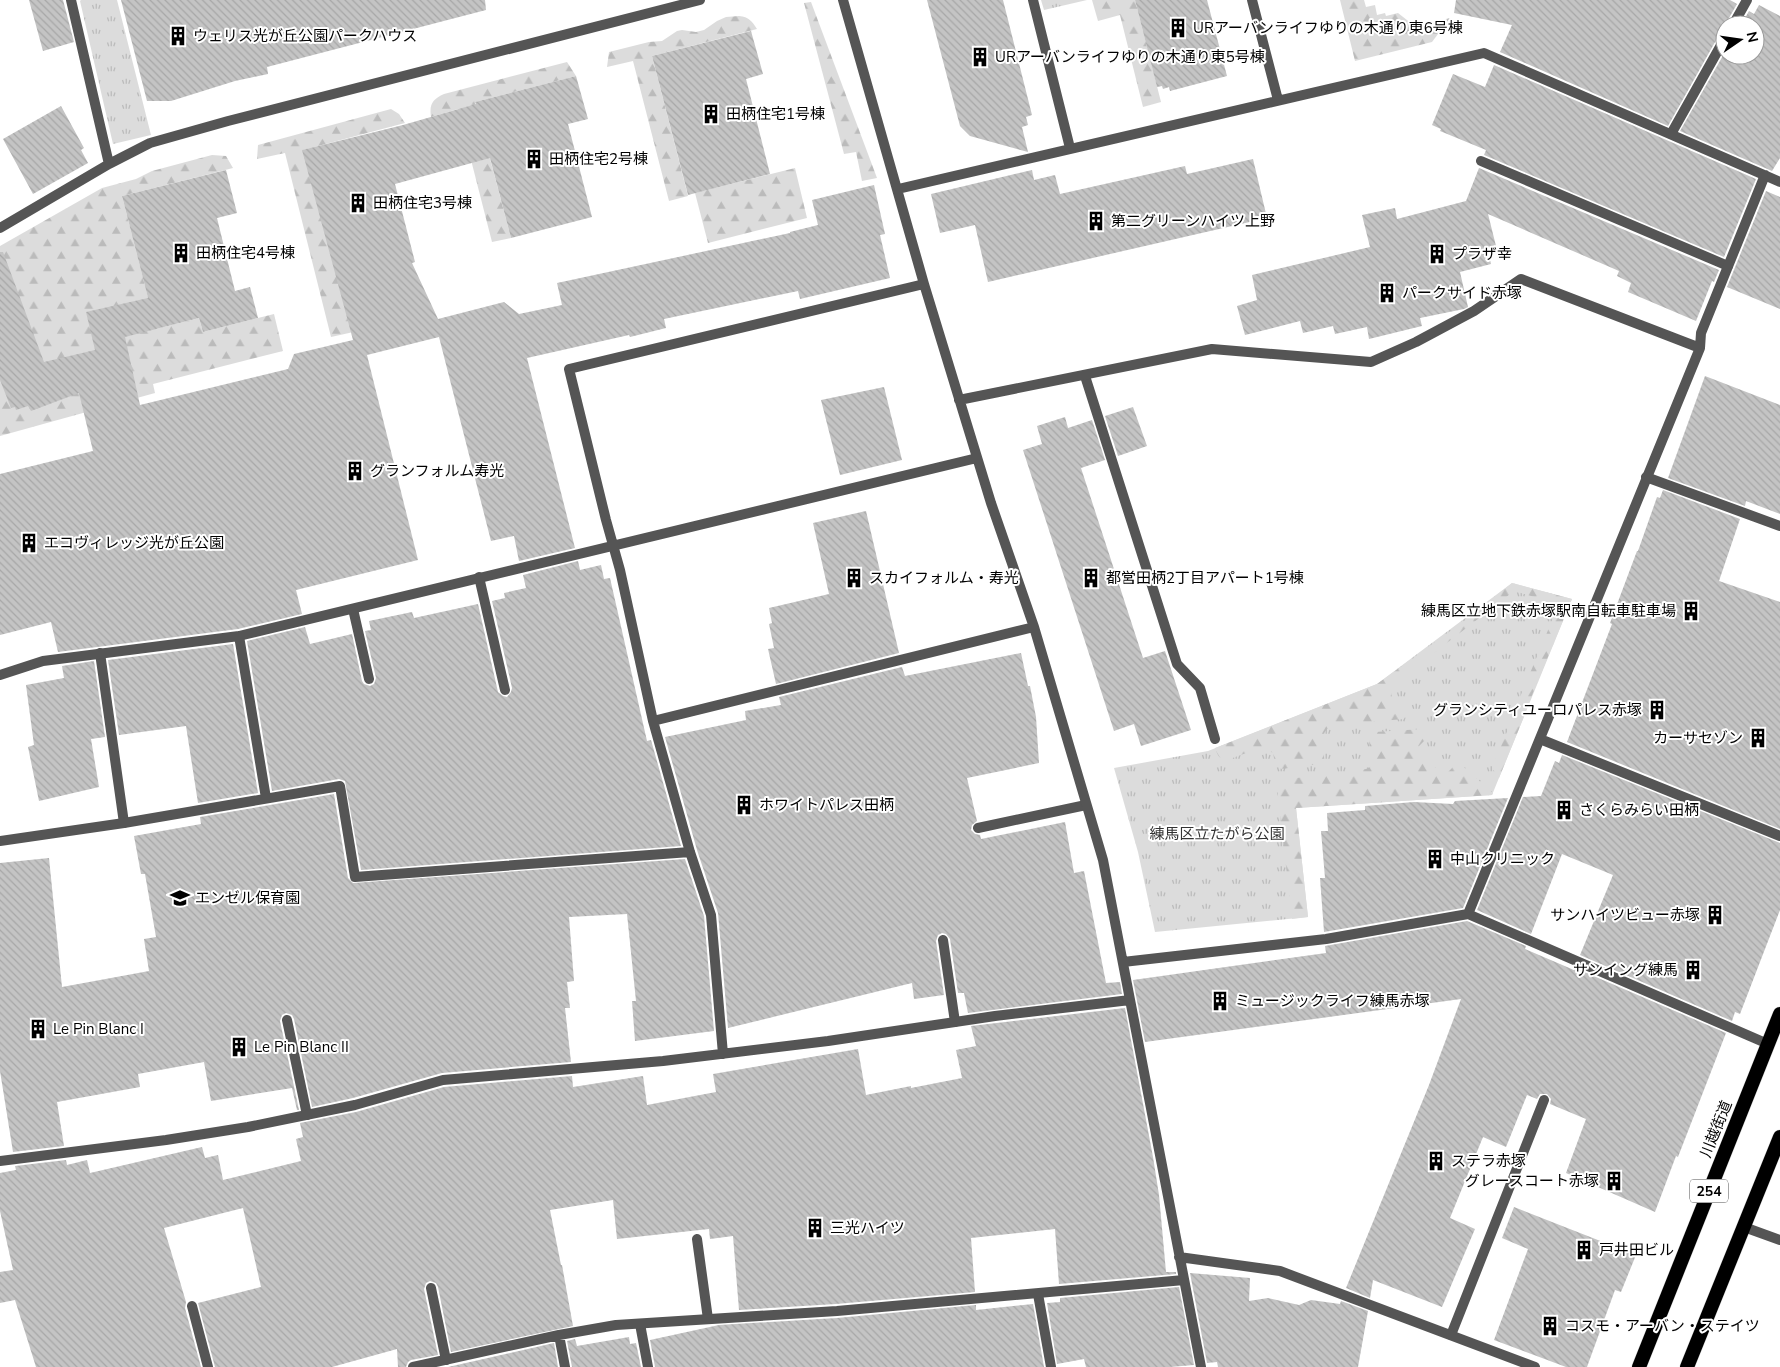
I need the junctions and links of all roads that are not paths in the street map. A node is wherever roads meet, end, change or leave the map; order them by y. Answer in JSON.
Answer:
{"nodes":[{"id":1,"x":71,"y":0,"type":"edge"},
{"id":2,"x":700,"y":0,"type":"edge"},
{"id":3,"x":843,"y":0,"type":"edge"},
{"id":4,"x":1033,"y":0,"type":"edge"},
{"id":5,"x":1252,"y":0,"type":"edge"},
{"id":6,"x":1747,"y":0,"type":"edge"},
{"id":7,"x":1739,"y":15,"type":"edge"},
{"id":8,"x":1715,"y":55,"type":"edge"},
{"id":9,"x":1278,"y":100,"type":"junction"},
{"id":10,"x":1670,"y":134,"type":"junction"},
{"id":11,"x":1070,"y":148,"type":"junction"},
{"id":12,"x":1481,"y":161,"type":"dead end"},
{"id":13,"x":109,"y":164,"type":"junction"},
{"id":14,"x":1765,"y":175,"type":"junction"},
{"id":15,"x":1780,"y":182,"type":"edge"},
{"id":16,"x":898,"y":189,"type":"junction"},
{"id":17,"x":0,"y":228,"type":"edge"},
{"id":18,"x":1728,"y":266,"type":"junction"},
{"id":19,"x":924,"y":284,"type":"junction"},
{"id":20,"x":1700,"y":348,"type":"junction"},
{"id":21,"x":1085,"y":376,"type":"junction"},
{"id":22,"x":959,"y":400,"type":"junction"},
{"id":23,"x":978,"y":458,"type":"junction"},
{"id":24,"x":1646,"y":477,"type":"junction"},
{"id":25,"x":1780,"y":526,"type":"edge"},
{"id":26,"x":613,"y":546,"type":"junction"},
{"id":27,"x":479,"y":578,"type":"junction"},
{"id":28,"x":353,"y":609,"type":"junction"},
{"id":29,"x":1034,"y":627,"type":"junction"},
{"id":30,"x":239,"y":636,"type":"junction"},
{"id":31,"x":100,"y":654,"type":"junction"},
{"id":32,"x":0,"y":675,"type":"edge"},
{"id":33,"x":369,"y":679,"type":"dead end"},
{"id":34,"x":505,"y":690,"type":"dead end"},
{"id":35,"x":653,"y":721,"type":"junction"},
{"id":36,"x":1215,"y":739,"type":"dead end"},
{"id":37,"x":1540,"y":739,"type":"junction"},
{"id":38,"x":266,"y":798,"type":"junction"},
{"id":39,"x":1086,"y":805,"type":"junction"},
{"id":40,"x":124,"y":823,"type":"junction"},
{"id":41,"x":978,"y":828,"type":"dead end"},
{"id":42,"x":1780,"y":836,"type":"edge"},
{"id":43,"x":0,"y":841,"type":"edge"},
{"id":44,"x":690,"y":852,"type":"junction"},
{"id":45,"x":1468,"y":914,"type":"junction"},
{"id":46,"x":944,"y":940,"type":"dead end"},
{"id":47,"x":1123,"y":962,"type":"junction"},
{"id":48,"x":1130,"y":1000,"type":"junction"},
{"id":49,"x":1780,"y":1014,"type":"edge"},
{"id":50,"x":287,"y":1020,"type":"dead end"},
{"id":51,"x":955,"y":1022,"type":"junction"},
{"id":52,"x":1768,"y":1044,"type":"junction"},
{"id":53,"x":723,"y":1054,"type":"junction"},
{"id":54,"x":1544,"y":1100,"type":"dead end"},
{"id":55,"x":307,"y":1115,"type":"junction"},
{"id":56,"x":1780,"y":1137,"type":"edge"},
{"id":57,"x":0,"y":1161,"type":"edge"},
{"id":58,"x":1744,"y":1227,"type":"junction"},
{"id":59,"x":697,"y":1240,"type":"dead end"},
{"id":60,"x":1780,"y":1240,"type":"edge"},
{"id":61,"x":1179,"y":1257,"type":"junction"},
{"id":62,"x":1184,"y":1280,"type":"junction"},
{"id":63,"x":432,"y":1288,"type":"dead end"},
{"id":64,"x":1038,"y":1294,"type":"junction"},
{"id":65,"x":192,"y":1306,"type":"dead end"},
{"id":66,"x":708,"y":1319,"type":"junction"},
{"id":67,"x":640,"y":1324,"type":"junction"},
{"id":68,"x":559,"y":1335,"type":"junction"},
{"id":69,"x":1451,"y":1335,"type":"junction"},
{"id":70,"x":446,"y":1360,"type":"junction"},
{"id":71,"x":208,"y":1367,"type":"edge"},
{"id":72,"x":413,"y":1367,"type":"edge"},
{"id":73,"x":565,"y":1367,"type":"edge"},
{"id":74,"x":648,"y":1367,"type":"edge"},
{"id":75,"x":1051,"y":1367,"type":"edge"},
{"id":76,"x":1201,"y":1367,"type":"edge"},
{"id":77,"x":1534,"y":1367,"type":"edge"},
{"id":78,"x":1639,"y":1367,"type":"edge"},
{"id":79,"x":1687,"y":1367,"type":"edge"}],
"edges":[{"from":1,"to":13,"type":"street"},
{"from":2,"to":13,"type":"street"},
{"from":3,"to":16,"type":"street"},
{"from":4,"to":11,"type":"street"},
{"from":5,"to":9,"type":"street"},
{"from":6,"to":7,"type":"street"},
{"from":8,"to":10,"type":"street"},
{"from":9,"to":10,"type":"street"},
{"from":9,"to":11,"type":"street"},
{"from":10,"to":14,"type":"street"},
{"from":11,"to":16,"type":"street"},
{"from":12,"to":18,"type":"street"},
{"from":13,"to":17,"type":"street"},
{"from":14,"to":15,"type":"street"},
{"from":14,"to":18,"type":"street"},
{"from":16,"to":19,"type":"street"},
{"from":18,"to":20,"type":"street"},
{"from":19,"to":22,"type":"street"},
{"from":19,"to":26,"type":"street"},
{"from":20,"to":21,"type":"street"},
{"from":20,"to":24,"type":"street"},
{"from":21,"to":22,"type":"street"},
{"from":21,"to":36,"type":"street"},
{"from":22,"to":23,"type":"street"},
{"from":23,"to":26,"type":"street"},
{"from":23,"to":29,"type":"street"},
{"from":24,"to":25,"type":"street"},
{"from":24,"to":37,"type":"street"},
{"from":26,"to":27,"type":"street"},
{"from":26,"to":35,"type":"street"},
{"from":27,"to":28,"type":"street"},
{"from":27,"to":34,"type":"street"},
{"from":28,"to":30,"type":"street"},
{"from":28,"to":33,"type":"street"},
{"from":29,"to":35,"type":"street"},
{"from":29,"to":39,"type":"street"},
{"from":30,"to":31,"type":"street"},
{"from":30,"to":38,"type":"street"},
{"from":31,"to":32,"type":"street"},
{"from":31,"to":40,"type":"street"},
{"from":35,"to":44,"type":"street"},
{"from":37,"to":42,"type":"street"},
{"from":37,"to":45,"type":"street"},
{"from":38,"to":40,"type":"street"},
{"from":38,"to":44,"type":"street"},
{"from":39,"to":41,"type":"street"},
{"from":39,"to":47,"type":"street"},
{"from":40,"to":43,"type":"street"},
{"from":44,"to":53,"type":"street"},
{"from":45,"to":47,"type":"street"},
{"from":45,"to":52,"type":"street"},
{"from":46,"to":51,"type":"street"},
{"from":47,"to":48,"type":"street"},
{"from":48,"to":51,"type":"street"},
{"from":48,"to":61,"type":"street"},
{"from":49,"to":52,"type":"highway","name":"川越街道","number":"254"},
{"from":50,"to":55,"type":"street"},
{"from":51,"to":53,"type":"street"},
{"from":52,"to":78,"type":"highway","name":"川越街道","number":"254"},
{"from":53,"to":55,"type":"street"},
{"from":54,"to":69,"type":"street"},
{"from":55,"to":57,"type":"street"},
{"from":56,"to":58,"type":"highway"},
{"from":58,"to":60,"type":"street"},
{"from":58,"to":79,"type":"highway"},
{"from":59,"to":66,"type":"street"},
{"from":61,"to":62,"type":"street"},
{"from":61,"to":69,"type":"street"},
{"from":62,"to":64,"type":"street"},
{"from":62,"to":76,"type":"street"},
{"from":63,"to":70,"type":"street"},
{"from":64,"to":66,"type":"street"},
{"from":64,"to":75,"type":"street"},
{"from":65,"to":71,"type":"street"},
{"from":66,"to":67,"type":"street"},
{"from":67,"to":68,"type":"street"},
{"from":67,"to":74,"type":"street"},
{"from":68,"to":70,"type":"street"},
{"from":68,"to":73,"type":"street"},
{"from":69,"to":77,"type":"street"},
{"from":70,"to":72,"type":"street"}]}
